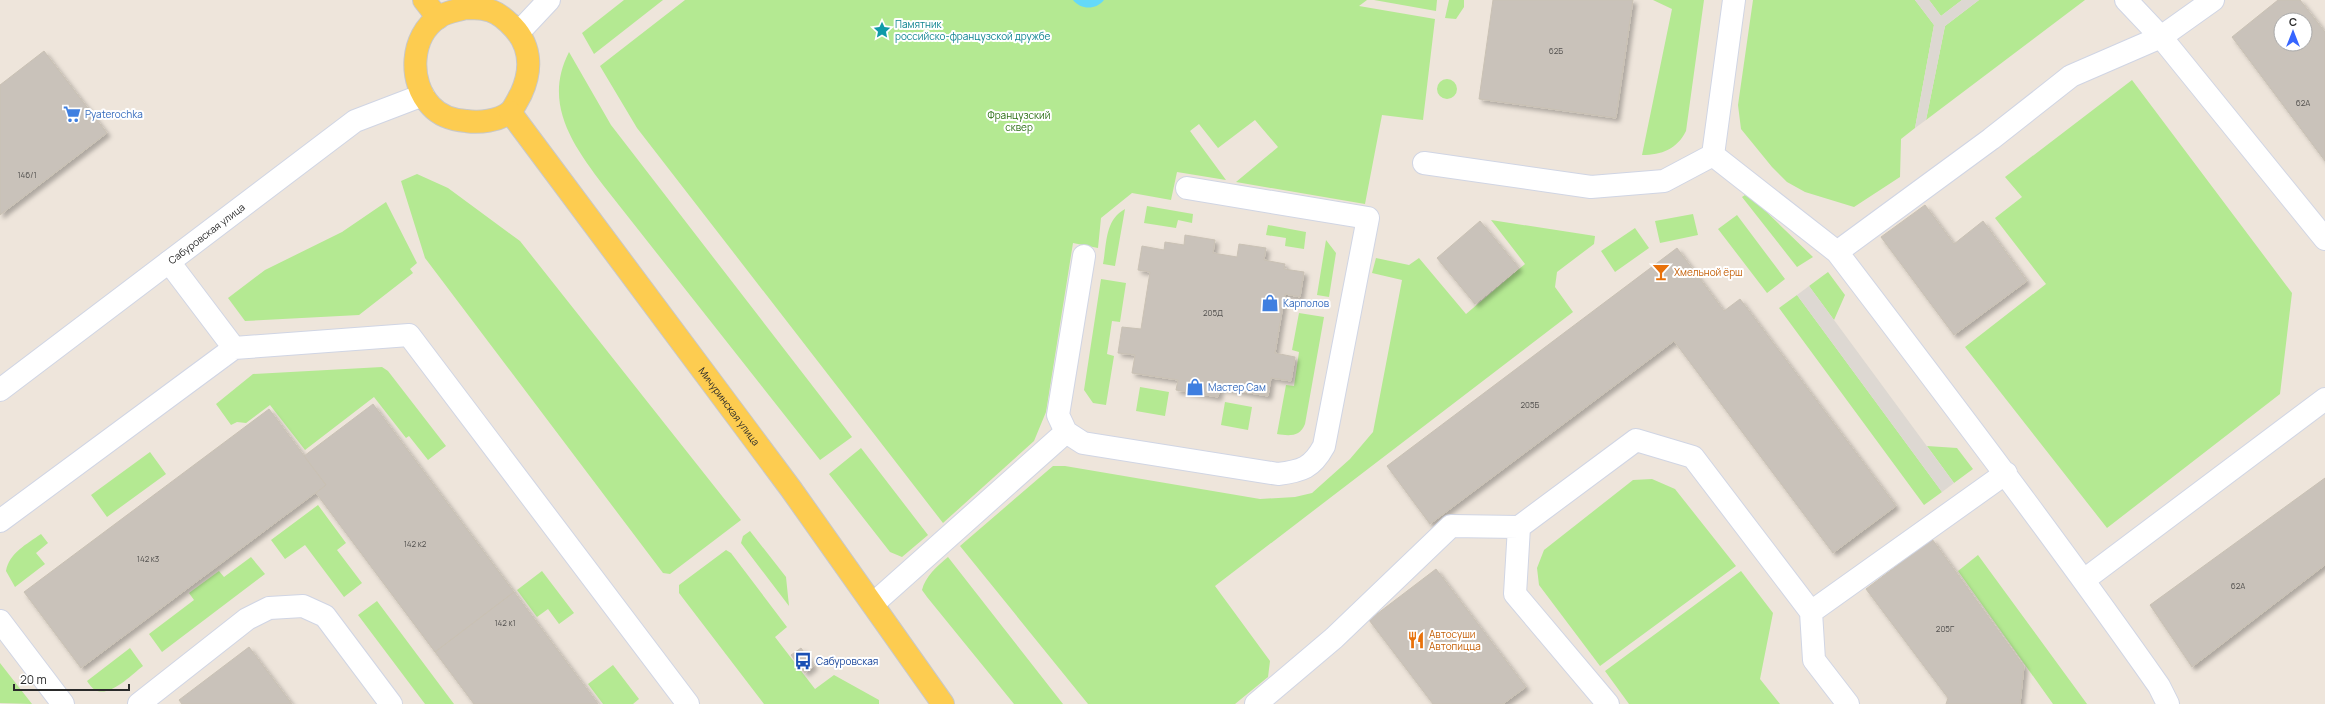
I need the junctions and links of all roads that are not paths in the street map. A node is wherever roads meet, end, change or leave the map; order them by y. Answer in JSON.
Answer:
{"nodes":[{"id":1,"x":424,"y":0,"type":"edge"},
{"id":2,"x":549,"y":0,"type":"edge"},
{"id":3,"x":1734,"y":0,"type":"edge"},
{"id":4,"x":2126,"y":0,"type":"edge"},
{"id":5,"x":2213,"y":0,"type":"edge"},
{"id":6,"x":438,"y":18,"type":"junction"},
{"id":7,"x":519,"y":32,"type":"junction"},
{"id":8,"x":2161,"y":37,"type":"junction"},
{"id":9,"x":423,"y":95,"type":"junction"},
{"id":10,"x":510,"y":112,"type":"junction"},
{"id":11,"x":1713,"y":155,"type":"junction"},
{"id":12,"x":1424,"y":164,"type":"dead end"},
{"id":13,"x":1187,"y":188,"type":"dead end"},
{"id":14,"x":2325,"y":239,"type":"edge"},
{"id":15,"x":1837,"y":252,"type":"junction"},
{"id":16,"x":1084,"y":256,"type":"dead end"},
{"id":17,"x":169,"y":262,"type":"junction"},
{"id":18,"x":234,"y":348,"type":"junction"},
{"id":19,"x":0,"y":390,"type":"edge"},
{"id":20,"x":2325,"y":399,"type":"edge"},
{"id":21,"x":1066,"y":432,"type":"junction"},
{"id":22,"x":2006,"y":473,"type":"junction"},
{"id":23,"x":0,"y":521,"type":"edge"},
{"id":24,"x":1519,"y":527,"type":"junction"},
{"id":25,"x":2084,"y":580,"type":"junction"},
{"id":26,"x":873,"y":604,"type":"junction"},
{"id":27,"x":1811,"y":612,"type":"junction"},
{"id":28,"x":0,"y":622,"type":"edge"},
{"id":29,"x":162,"y":697,"type":"edge"},
{"id":30,"x":936,"y":702,"type":"edge"},
{"id":31,"x":62,"y":704,"type":"edge"},
{"id":32,"x":139,"y":704,"type":"edge"},
{"id":33,"x":391,"y":704,"type":"edge"},
{"id":34,"x":688,"y":704,"type":"edge"},
{"id":35,"x":1256,"y":704,"type":"edge"},
{"id":36,"x":1608,"y":704,"type":"edge"},
{"id":37,"x":1848,"y":704,"type":"edge"},
{"id":38,"x":2168,"y":704,"type":"edge"}],
"edges":[{"from":1,"to":6,"type":"main road"},
{"from":2,"to":7,"type":"street"},
{"from":3,"to":11,"type":"street"},
{"from":4,"to":8,"type":"street"},
{"from":5,"to":8,"type":"street"},
{"from":6,"to":7,"type":"main road"},
{"from":6,"to":9,"type":"main road"},
{"from":7,"to":10,"type":"main road"},
{"from":8,"to":14,"type":"street"},
{"from":8,"to":15,"type":"street"},
{"from":9,"to":10,"type":"main road"},
{"from":9,"to":17,"type":"street","name":"Сабуровская улица"},
{"from":10,"to":26,"type":"main road","name":"Мичуринская улица"},
{"from":11,"to":12,"type":"street"},
{"from":11,"to":15,"type":"street"},
{"from":13,"to":21,"type":"street"},
{"from":15,"to":22,"type":"street"},
{"from":16,"to":21,"type":"street"},
{"from":17,"to":18,"type":"street"},
{"from":17,"to":19,"type":"street","name":"Сабуровская улица"},
{"from":18,"to":23,"type":"street"},
{"from":18,"to":34,"type":"street"},
{"from":20,"to":25,"type":"street"},
{"from":21,"to":26,"type":"street"},
{"from":22,"to":25,"type":"street"},
{"from":22,"to":27,"type":"street"},
{"from":24,"to":27,"type":"street"},
{"from":24,"to":35,"type":"street"},
{"from":24,"to":36,"type":"street"},
{"from":25,"to":38,"type":"street"},
{"from":26,"to":30,"type":"main road","name":"Мичуринская улица"},
{"from":27,"to":37,"type":"street"},
{"from":28,"to":31,"type":"street"},
{"from":29,"to":32,"type":"street"},
{"from":29,"to":33,"type":"street"}]}
